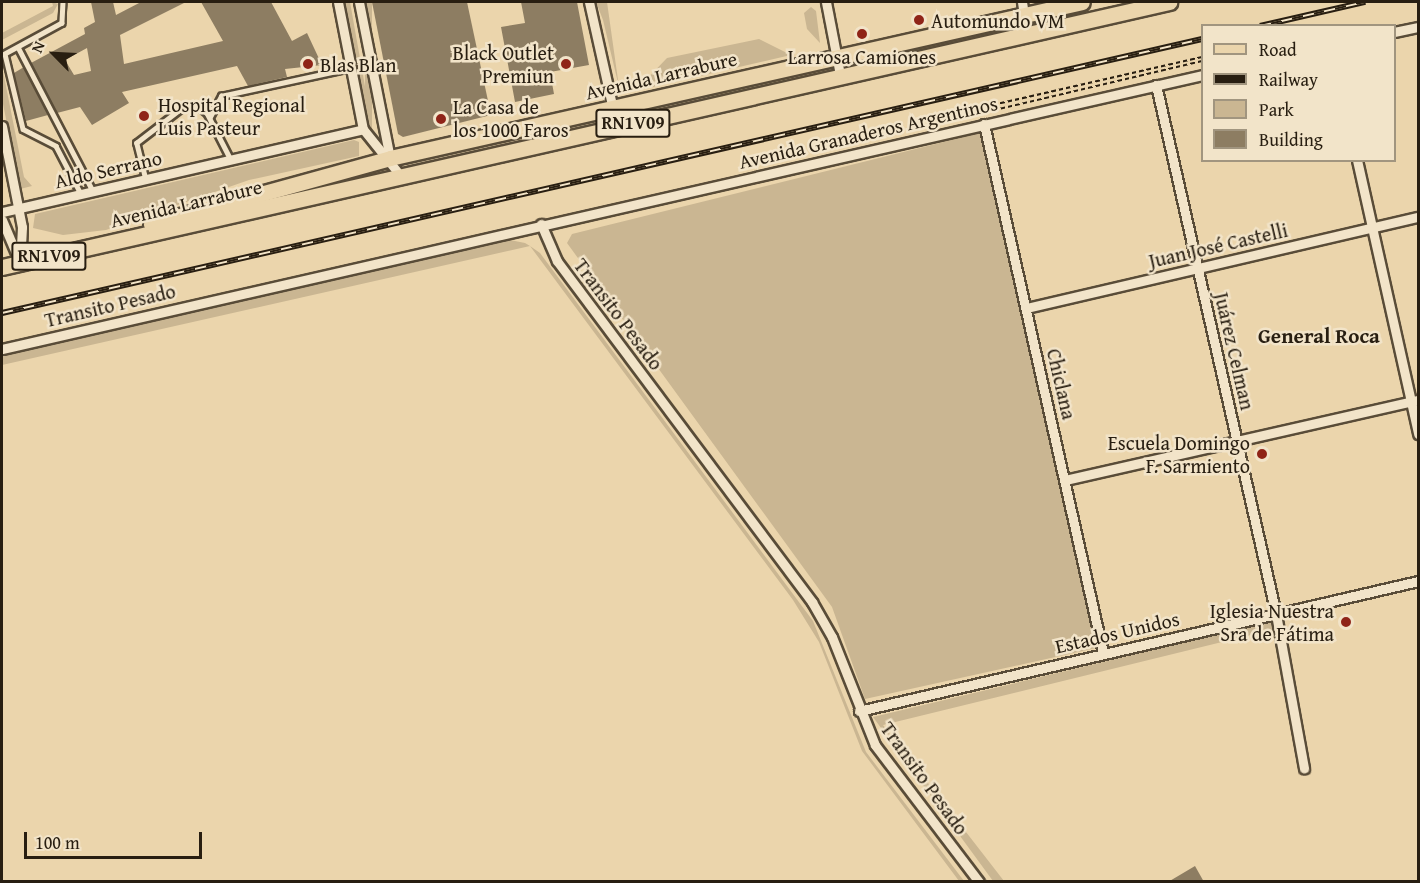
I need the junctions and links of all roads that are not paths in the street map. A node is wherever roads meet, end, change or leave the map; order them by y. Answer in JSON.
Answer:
{"nodes":[{"id":1,"x":63,"y":2,"type":"edge"},
{"id":2,"x":339,"y":2,"type":"edge"},
{"id":3,"x":359,"y":2,"type":"edge"},
{"id":4,"x":589,"y":2,"type":"edge"},
{"id":5,"x":826,"y":2,"type":"edge"},
{"id":6,"x":1077,"y":2,"type":"edge"},
{"id":7,"x":1169,"y":2,"type":"edge"},
{"id":8,"x":1023,"y":8,"type":"edge"},
{"id":9,"x":1419,"y":27,"type":"edge"},
{"id":10,"x":1396,"y":32,"type":"edge"},
{"id":11,"x":18,"y":47,"type":"junction"},
{"id":12,"x":837,"y":57,"type":"junction"},
{"id":13,"x":351,"y":68,"type":"junction"},
{"id":14,"x":840,"y":75,"type":"junction"},
{"id":15,"x":1201,"y":75,"type":"edge"},
{"id":16,"x":1156,"y":85,"type":"junction"},
{"id":17,"x":613,"y":108,"type":"junction"},
{"id":18,"x":210,"y":117,"type":"junction"},
{"id":19,"x":984,"y":124,"type":"junction"},
{"id":20,"x":2,"y":126,"type":"edge"},
{"id":21,"x":617,"y":127,"type":"junction"},
{"id":22,"x":363,"y":129,"type":"junction"},
{"id":23,"x":390,"y":158,"type":"junction"},
{"id":24,"x":231,"y":160,"type":"junction"},
{"id":25,"x":1357,"y":162,"type":"edge"},
{"id":26,"x":400,"y":176,"type":"junction"},
{"id":27,"x":146,"y":179,"type":"junction"},
{"id":28,"x":93,"y":191,"type":"junction"},
{"id":29,"x":81,"y":194,"type":"junction"},
{"id":30,"x":18,"y":208,"type":"junction"},
{"id":31,"x":2,"y":212,"type":"edge"},
{"id":32,"x":1419,"y":217,"type":"edge"},
{"id":33,"x":2,"y":220,"type":"edge"},
{"id":34,"x":541,"y":224,"type":"junction"},
{"id":35,"x":1372,"y":228,"type":"junction"},
{"id":36,"x":98,"y":245,"type":"junction"},
{"id":37,"x":20,"y":262,"type":"junction"},
{"id":38,"x":2,"y":267,"type":"edge"},
{"id":39,"x":1197,"y":269,"type":"junction"},
{"id":40,"x":1026,"y":308,"type":"junction"},
{"id":41,"x":2,"y":349,"type":"edge"},
{"id":42,"x":1415,"y":401,"type":"edge"},
{"id":43,"x":1419,"y":434,"type":"edge"},
{"id":44,"x":1238,"y":443,"type":"junction"},
{"id":45,"x":1065,"y":480,"type":"junction"},
{"id":46,"x":1419,"y":581,"type":"edge"},
{"id":47,"x":1276,"y":614,"type":"junction"},
{"id":48,"x":1104,"y":653,"type":"junction"},
{"id":49,"x":859,"y":711,"type":"junction"},
{"id":50,"x":1304,"y":768,"type":"dead end"},
{"id":51,"x":979,"y":882,"type":"edge"}],
"edges":[{"from":1,"to":11,"type":"lane"},
{"from":2,"to":13,"type":"street"},
{"from":3,"to":23,"type":"street"},
{"from":4,"to":17,"type":"street"},
{"from":5,"to":12,"type":"street"},
{"from":6,"to":8,"type":"main road","name":"Avenida Larrabure","number":"RN1V09"},
{"from":7,"to":14,"type":"main road","name":"Avenida Larrabure","number":"RN1V09"},
{"from":8,"to":12,"type":"main road","name":"Avenida Larrabure","number":"RN1V09"},
{"from":9,"to":10,"type":"street"},
{"from":11,"to":28,"type":"lane"},
{"from":11,"to":29,"type":"lane"},
{"from":12,"to":14,"type":"street"},
{"from":12,"to":17,"type":"main road","name":"Avenida Larrabure","number":"RN1V09"},
{"from":13,"to":18,"type":"lane"},
{"from":13,"to":22,"type":"street"},
{"from":14,"to":21,"type":"main road","name":"Avenida Larrabure","number":"RN1V09"},
{"from":15,"to":16,"type":"street","name":"Avenida Granaderos Argentinos"},
{"from":16,"to":19,"type":"street","name":"Avenida Granaderos Argentinos"},
{"from":16,"to":39,"type":"street","name":"Juárez Celman"},
{"from":17,"to":21,"type":"street"},
{"from":17,"to":23,"type":"main road","name":"Avenida Larrabure","number":"RN1V09"},
{"from":18,"to":24,"type":"lane"},
{"from":18,"to":27,"type":"lane"},
{"from":19,"to":34,"type":"street","name":"Avenida Granaderos Argentinos"},
{"from":19,"to":40,"type":"street","name":"Chiclana"},
{"from":20,"to":30,"type":"street"},
{"from":21,"to":26,"type":"main road","name":"Avenida Larrabure","number":"RN1V09"},
{"from":22,"to":23,"type":"street"},
{"from":22,"to":24,"type":"street","name":"Aldo Serrano"},
{"from":23,"to":26,"type":"street"},
{"from":23,"to":36,"type":"main road","name":"Avenida Larrabure","number":"RN1V09"},
{"from":24,"to":27,"type":"street","name":"Aldo Serrano"},
{"from":25,"to":35,"type":"street"},
{"from":26,"to":36,"type":"main road","name":"Avenida Larrabure","number":"RN1V09"},
{"from":27,"to":28,"type":"street","name":"Aldo Serrano"},
{"from":28,"to":29,"type":"street","name":"Aldo Serrano"},
{"from":29,"to":30,"type":"street","name":"Aldo Serrano"},
{"from":30,"to":31,"type":"street","name":"Aldo Serrano"},
{"from":30,"to":37,"type":"street"},
{"from":32,"to":35,"type":"street","name":"Juan José Castelli"},
{"from":33,"to":37,"type":"street"},
{"from":34,"to":41,"type":"street","name":"Transito Pesado"},
{"from":34,"to":49,"type":"street","name":"Transito Pesado"},
{"from":35,"to":39,"type":"street","name":"Juan José Castelli"},
{"from":35,"to":42,"type":"street"},
{"from":36,"to":37,"type":"main road","number":"RN1V09"},
{"from":37,"to":38,"type":"main road","number":"RN1V09"},
{"from":39,"to":40,"type":"street","name":"Juan José Castelli"},
{"from":39,"to":44,"type":"street","name":"Juárez Celman"},
{"from":40,"to":45,"type":"street","name":"Chiclana"},
{"from":42,"to":43,"type":"street"},
{"from":42,"to":44,"type":"street"},
{"from":44,"to":45,"type":"street"},
{"from":44,"to":47,"type":"street","name":"Juárez Celman"},
{"from":45,"to":48,"type":"street","name":"Chiclana"},
{"from":46,"to":47,"type":"street","name":"Estados Unidos"},
{"from":47,"to":48,"type":"street","name":"Estados Unidos"},
{"from":47,"to":50,"type":"street","name":"Juárez Celman"},
{"from":48,"to":49,"type":"street","name":"Estados Unidos"},
{"from":49,"to":51,"type":"street","name":"Transito Pesado"}]}
